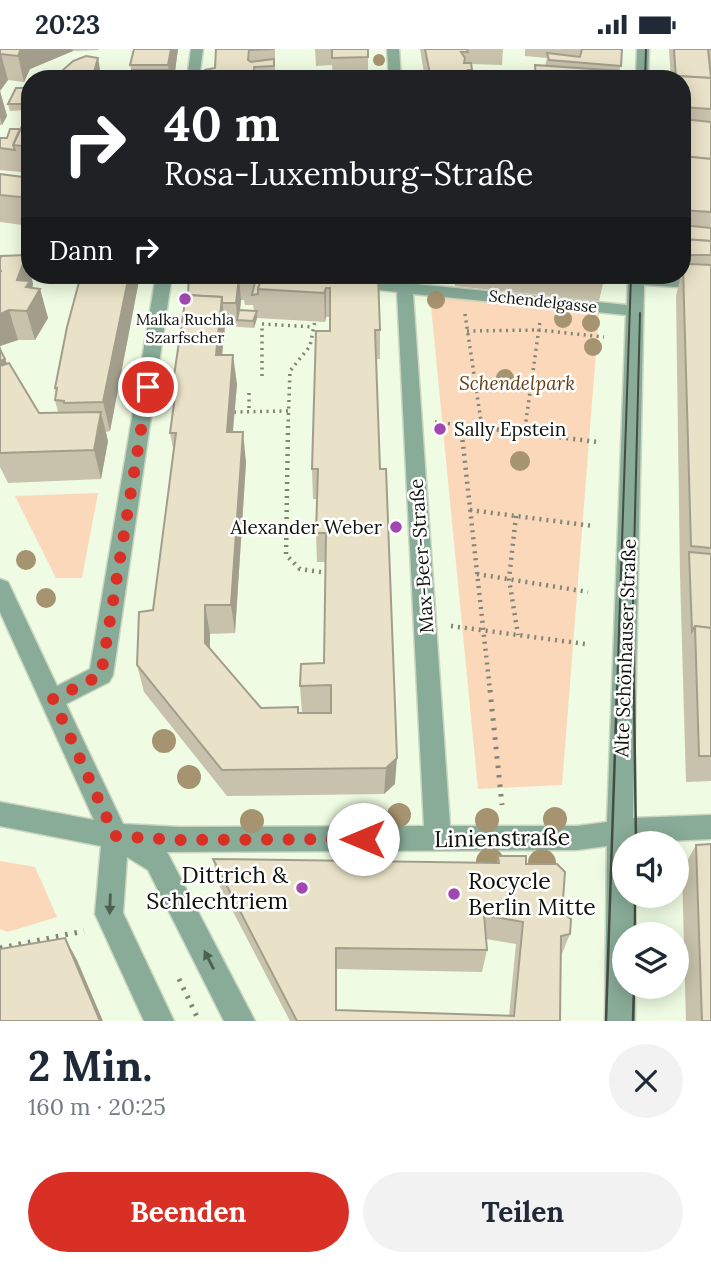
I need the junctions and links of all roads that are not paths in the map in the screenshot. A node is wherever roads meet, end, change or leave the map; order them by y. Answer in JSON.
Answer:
{"nodes":[{"id":1,"x":197,"y":49,"type":"edge"},
{"id":2,"x":393,"y":49,"type":"edge"},
{"id":3,"x":643,"y":49,"type":"edge"},
{"id":4,"x":194,"y":70,"type":"edge"},
{"id":5,"x":394,"y":70,"type":"edge"},
{"id":6,"x":642,"y":70,"type":"edge"},
{"id":7,"x":691,"y":282,"type":"edge"},
{"id":8,"x":163,"y":284,"type":"edge"},
{"id":9,"x":407,"y":284,"type":"edge"},
{"id":10,"x":431,"y":284,"type":"edge"},
{"id":11,"x":636,"y":284,"type":"edge"},
{"id":12,"x":711,"y":284,"type":"edge"},
{"id":13,"x":636,"y":311,"type":"junction"},
{"id":14,"x":0,"y":588,"type":"edge"},
{"id":15,"x":53,"y":699,"type":"junction"},
{"id":16,"x":0,"y":814,"type":"edge"},
{"id":17,"x":711,"y":827,"type":"edge"},
{"id":18,"x":620,"y":831,"type":"joint"},
{"id":19,"x":612,"y":832,"type":"edge"},
{"id":20,"x":115,"y":836,"type":"junction"},
{"id":21,"x":438,"y":839,"type":"junction"},
{"id":22,"x":620,"y":908,"type":"edge"},
{"id":23,"x":159,"y":1021,"type":"edge"},
{"id":24,"x":240,"y":1021,"type":"edge"},
{"id":25,"x":620,"y":1021,"type":"edge"}],
"edges":[{"from":1,"to":4,"type":"street"},
{"from":2,"to":5,"type":"street"},
{"from":3,"to":6,"type":"street"},
{"from":7,"to":12,"type":"street"},
{"from":8,"to":15,"type":"street"},
{"from":9,"to":21,"type":"street","name":"Max-Beer-Straße"},
{"from":10,"to":13,"type":"street","name":"Schendelgasse"},
{"from":11,"to":13,"type":"street","name":"Alte Schönhauser Straße"},
{"from":13,"to":18,"type":"street","name":"Alte Schönhauser Straße"},
{"from":14,"to":15,"type":"street"},
{"from":15,"to":20,"type":"street"},
{"from":16,"to":20,"type":"street","name":"Linienstraße"},
{"from":17,"to":18,"type":"street","name":"Linienstraße"},
{"from":19,"to":21,"type":"street","name":"Linienstraße"},
{"from":20,"to":21,"type":"street","name":"Linienstraße"},
{"from":20,"to":23,"type":"street","one_way":true},
{"from":24,"to":20,"type":"street","one_way":true},
{"from":22,"to":25,"type":"street","name":"Alte Schönhauser Straße"}]}
